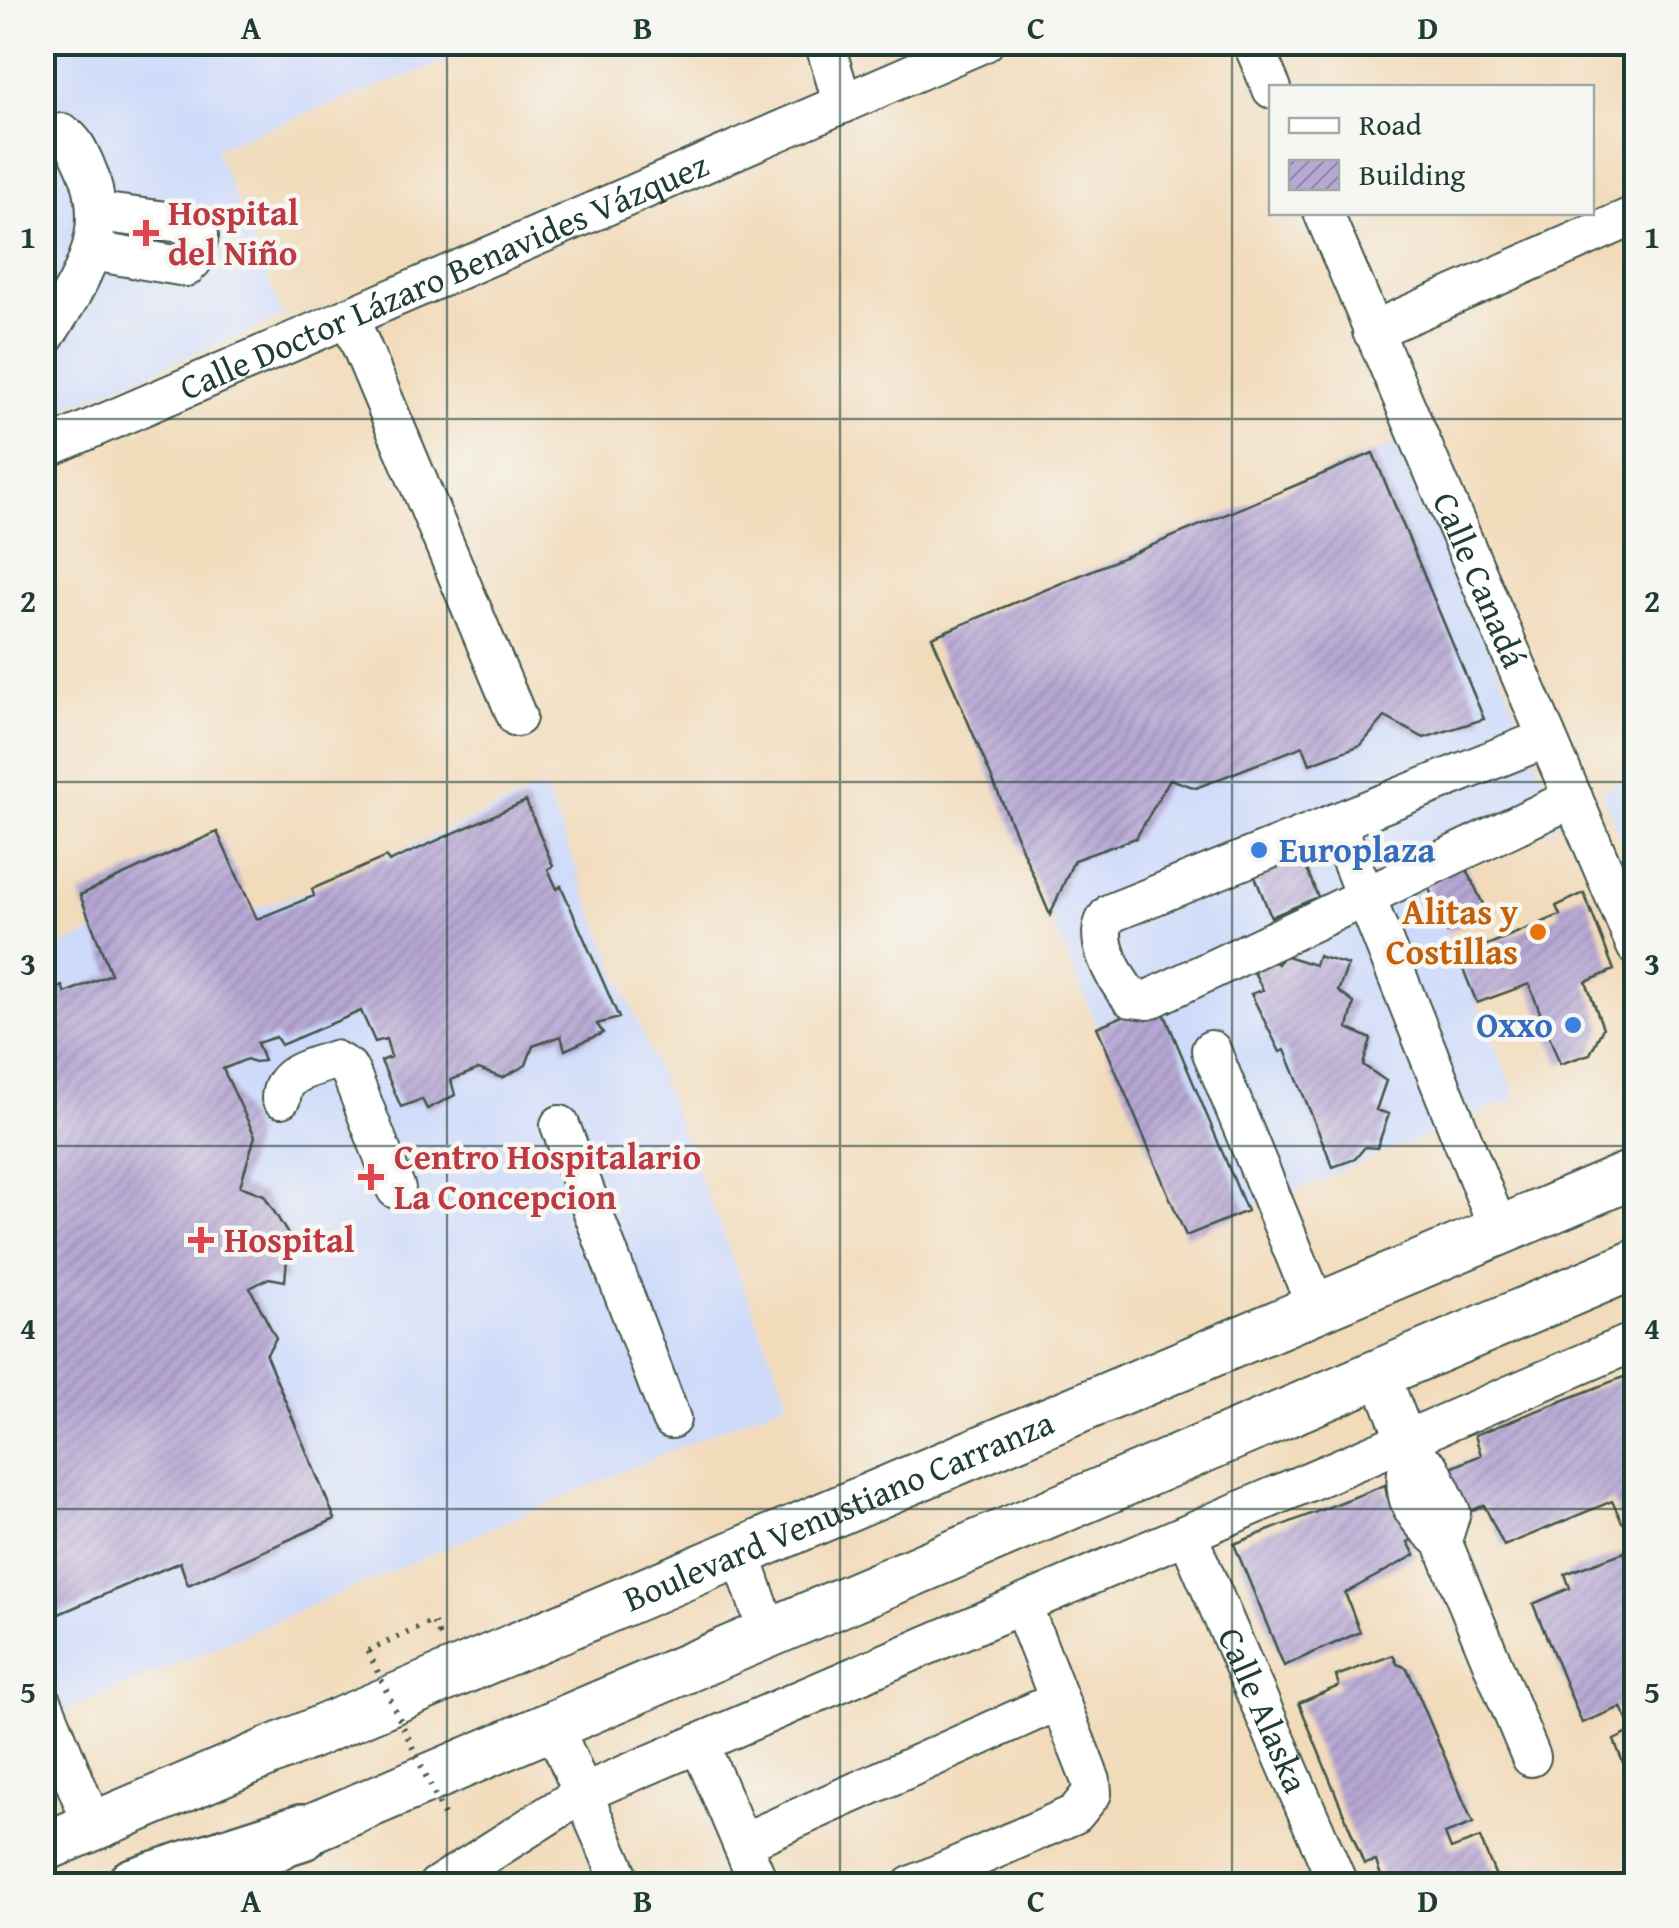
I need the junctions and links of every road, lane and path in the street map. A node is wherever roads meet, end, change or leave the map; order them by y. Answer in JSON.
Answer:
{"nodes":[{"id":1,"x":824,"y":42,"type":"edge"},
{"id":2,"x":985,"y":42,"type":"edge"},
{"id":3,"x":1252,"y":42,"type":"edge"},
{"id":4,"x":1270,"y":85,"type":"edge"},
{"id":5,"x":843,"y":104,"type":"junction"},
{"id":6,"x":42,"y":141,"type":"edge"},
{"id":7,"x":98,"y":212,"type":"junction"},
{"id":8,"x":1324,"y":215,"type":"edge"},
{"id":9,"x":1636,"y":215,"type":"edge"},
{"id":10,"x":92,"y":251,"type":"junction"},
{"id":11,"x":350,"y":317,"type":"junction"},
{"id":12,"x":1372,"y":331,"type":"junction"},
{"id":13,"x":42,"y":342,"type":"edge"},
{"id":14,"x":42,"y":450,"type":"edge"},
{"id":15,"x":517,"y":717,"type":"dead end"},
{"id":16,"x":1547,"y":738,"type":"junction"},
{"id":17,"x":1573,"y":798,"type":"junction"},
{"id":18,"x":1336,"y":823,"type":"junction"},
{"id":19,"x":1364,"y":897,"type":"junction"},
{"id":20,"x":1636,"y":946,"type":"edge"},
{"id":21,"x":1211,"y":1050,"type":"dead end"},
{"id":22,"x":281,"y":1098,"type":"dead end"},
{"id":23,"x":560,"y":1125,"type":"dead end"},
{"id":24,"x":1636,"y":1173,"type":"edge"},
{"id":25,"x":396,"y":1189,"type":"dead end"},
{"id":26,"x":1500,"y":1233,"type":"junction"},
{"id":27,"x":1636,"y":1264,"type":"edge"},
{"id":28,"x":1317,"y":1309,"type":"junction"},
{"id":29,"x":1636,"y":1341,"type":"edge"},
{"id":30,"x":1380,"y":1374,"type":"junction"},
{"id":31,"x":671,"y":1419,"type":"dead end"},
{"id":32,"x":1408,"y":1447,"type":"junction"},
{"id":33,"x":1187,"y":1534,"type":"junction"},
{"id":34,"x":740,"y":1554,"type":"junction"},
{"id":35,"x":1022,"y":1605,"type":"junction"},
{"id":36,"x":768,"y":1634,"type":"junction"},
{"id":37,"x":368,"y":1651,"type":"dead end"},
{"id":38,"x":42,"y":1701,"type":"edge"},
{"id":39,"x":1058,"y":1701,"type":"junction"},
{"id":40,"x":554,"y":1725,"type":"junction"},
{"id":41,"x":699,"y":1744,"type":"junction"},
{"id":42,"x":1531,"y":1757,"type":"dead end"},
{"id":43,"x":583,"y":1793,"type":"junction"},
{"id":44,"x":444,"y":1814,"type":"dead end"},
{"id":45,"x":93,"y":1826,"type":"junction"},
{"id":46,"x":302,"y":1832,"type":"junction"},
{"id":47,"x":742,"y":1843,"type":"junction"},
{"id":48,"x":42,"y":1848,"type":"edge"},
{"id":49,"x":134,"y":1886,"type":"edge"},
{"id":50,"x":201,"y":1886,"type":"edge"},
{"id":51,"x":436,"y":1886,"type":"edge"},
{"id":52,"x":623,"y":1886,"type":"edge"},
{"id":53,"x":760,"y":1886,"type":"edge"},
{"id":54,"x":911,"y":1886,"type":"edge"},
{"id":55,"x":1339,"y":1886,"type":"edge"}],
"edges":[{"from":1,"to":5,"type":"street"},
{"from":2,"to":5,"type":"street","name":"Calle Doctor Lázaro Benavides Vázquez"},
{"from":3,"to":4,"type":"street"},
{"from":5,"to":11,"type":"street","name":"Calle Doctor Lázaro Benavides Vázquez"},
{"from":6,"to":7,"type":"street"},
{"from":7,"to":10,"type":"street"},
{"from":7,"to":10,"type":"street"},
{"from":8,"to":12,"type":"street","name":"Calle Canadá"},
{"from":9,"to":12,"type":"street"},
{"from":10,"to":13,"type":"street"},
{"from":11,"to":14,"type":"street","name":"Calle Doctor Lázaro Benavides Vázquez"},
{"from":11,"to":15,"type":"street"},
{"from":12,"to":16,"type":"street","name":"Calle Canadá"},
{"from":16,"to":17,"type":"street","name":"Calle Canadá"},
{"from":16,"to":18,"type":"street"},
{"from":17,"to":19,"type":"street"},
{"from":17,"to":20,"type":"street","name":"Calle Canadá"},
{"from":18,"to":19,"type":"street"},
{"from":18,"to":19,"type":"street"},
{"from":19,"to":26,"type":"street"},
{"from":21,"to":28,"type":"street"},
{"from":22,"to":25,"type":"street"},
{"from":23,"to":31,"type":"street"},
{"from":24,"to":26,"type":"main road","name":"Boulevard Venustiano Carranza"},
{"from":26,"to":28,"type":"main road","name":"Boulevard Venustiano Carranza"},
{"from":27,"to":30,"type":"main road"},
{"from":28,"to":34,"type":"main road","name":"Boulevard Venustiano Carranza"},
{"from":29,"to":32,"type":"street"},
{"from":30,"to":32,"type":"street"},
{"from":30,"to":36,"type":"main road"},
{"from":32,"to":33,"type":"street"},
{"from":32,"to":42,"type":"street"},
{"from":33,"to":35,"type":"street"},
{"from":33,"to":55,"type":"street","name":"Calle Alaska"},
{"from":34,"to":36,"type":"street"},
{"from":34,"to":45,"type":"main road","name":"Boulevard Venustiano Carranza"},
{"from":35,"to":39,"type":"street"},
{"from":35,"to":41,"type":"street"},
{"from":36,"to":40,"type":"main road"},
{"from":37,"to":44,"type":"path","bridge":true},
{"from":38,"to":45,"type":"street"},
{"from":39,"to":47,"type":"street"},
{"from":39,"to":54,"type":"street"},
{"from":40,"to":43,"type":"street"},
{"from":40,"to":46,"type":"main road"},
{"from":41,"to":43,"type":"street"},
{"from":41,"to":47,"type":"street"},
{"from":43,"to":51,"type":"street"},
{"from":43,"to":52,"type":"street"},
{"from":45,"to":48,"type":"main road","name":"Boulevard Venustiano Carranza"},
{"from":46,"to":49,"type":"highway"},
{"from":46,"to":50,"type":"main road"},
{"from":47,"to":53,"type":"street"}]}
